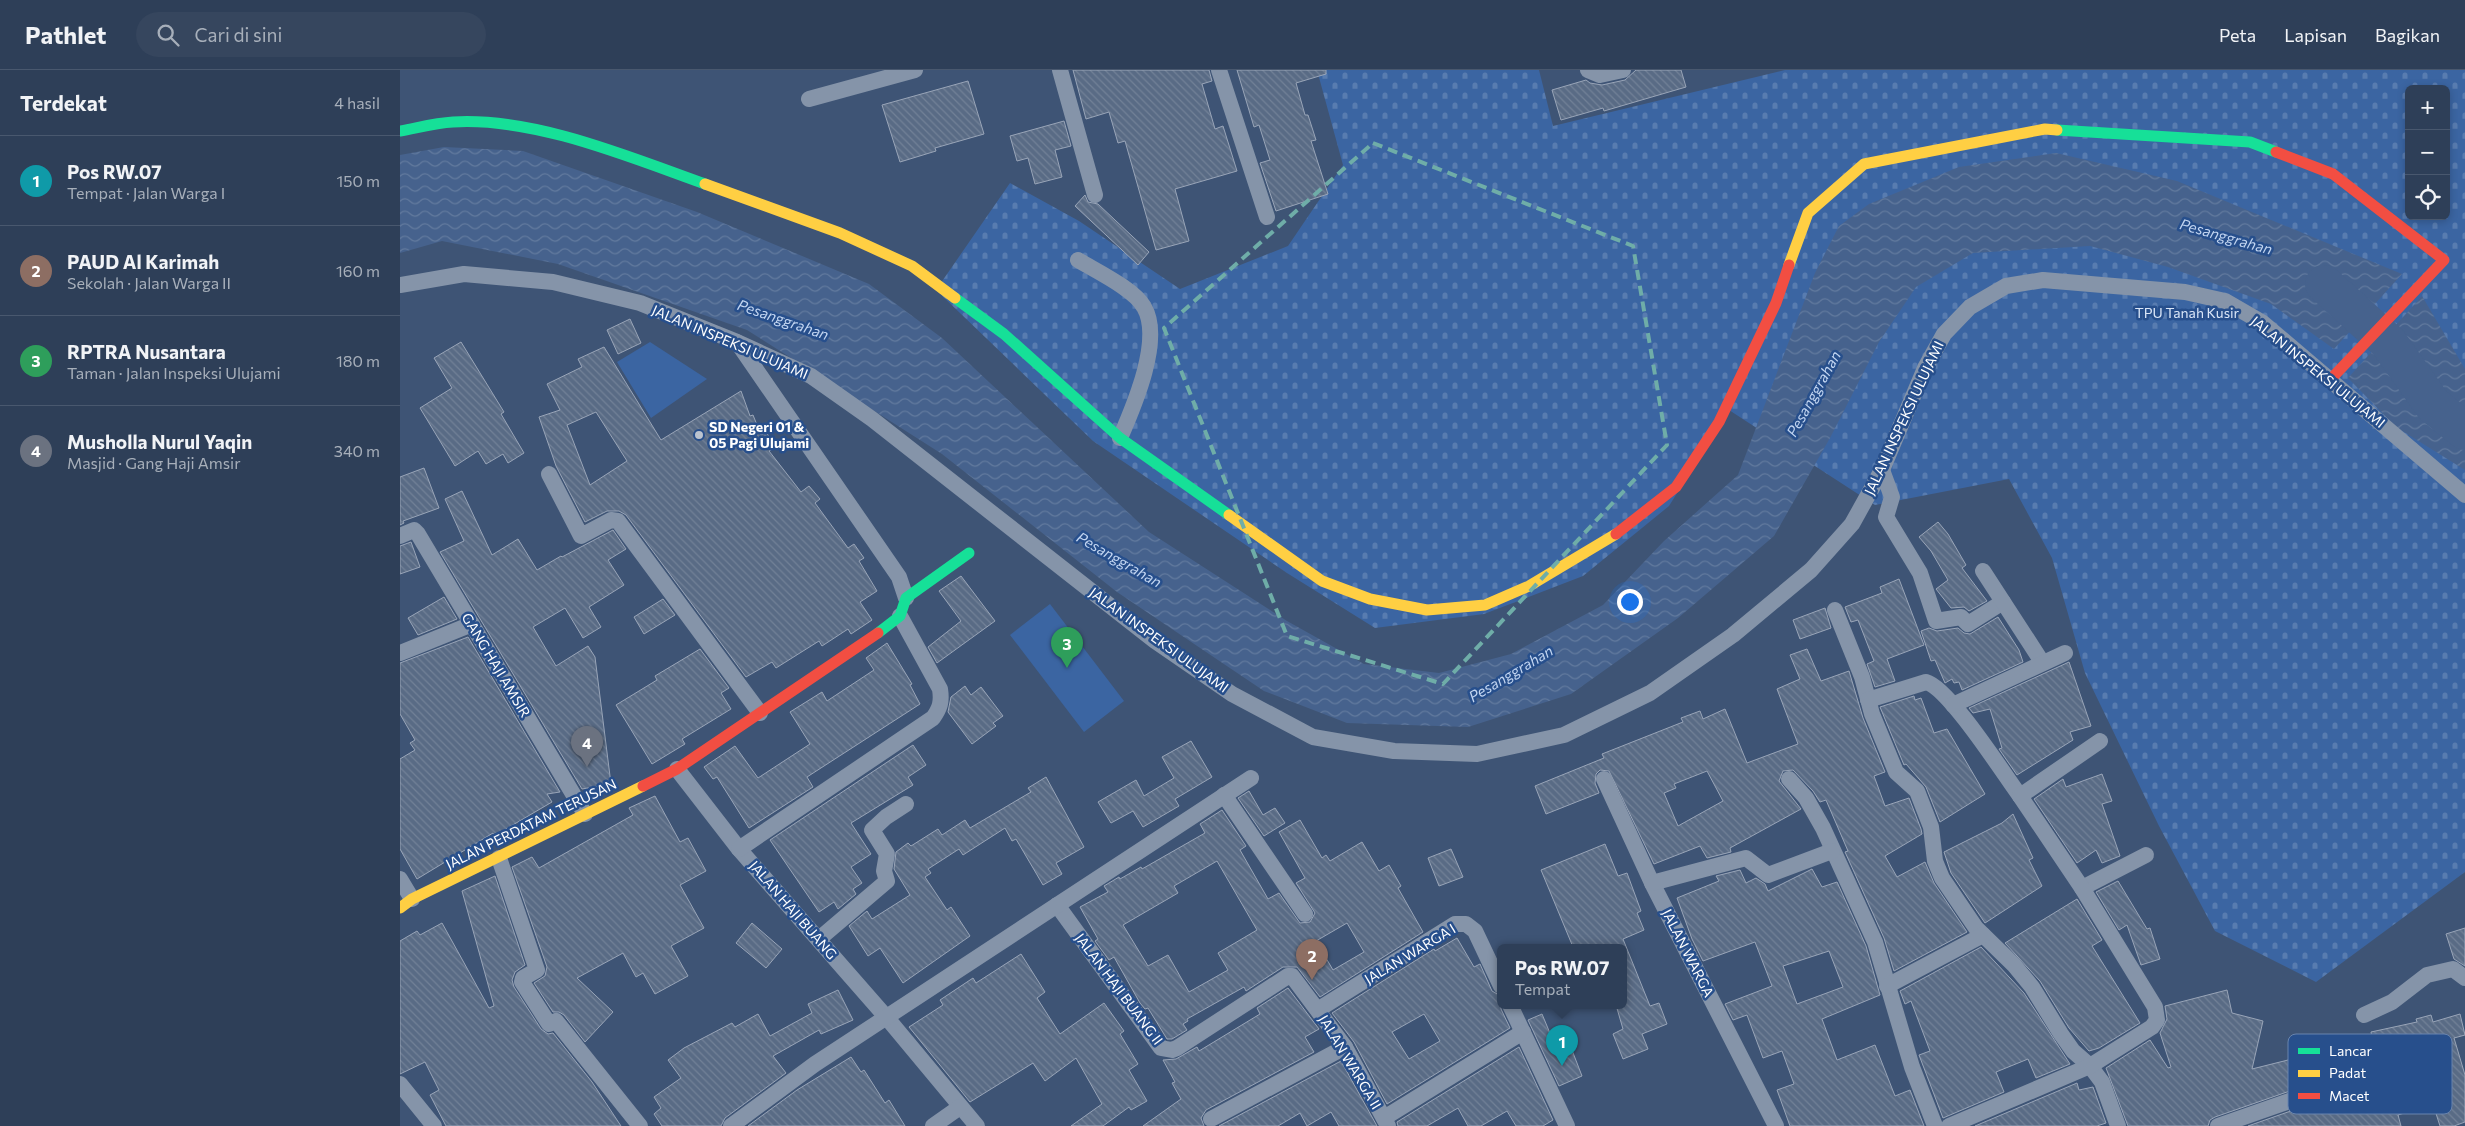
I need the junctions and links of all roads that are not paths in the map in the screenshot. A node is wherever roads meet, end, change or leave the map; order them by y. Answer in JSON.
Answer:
{"nodes":[{"id":1,"x":915,"y":70,"type":"edge"},
{"id":2,"x":1060,"y":70,"type":"edge"},
{"id":3,"x":1219,"y":70,"type":"edge"},
{"id":4,"x":1588,"y":70,"type":"edge"},
{"id":5,"x":1624,"y":70,"type":"edge"},
{"id":6,"x":809,"y":99,"type":"dead end"},
{"id":7,"x":400,"y":131,"type":"edge"},
{"id":8,"x":1095,"y":195,"type":"dead end"},
{"id":9,"x":1267,"y":217,"type":"dead end"},
{"id":10,"x":1078,"y":260,"type":"dead end"},
{"id":11,"x":400,"y":285,"type":"edge"},
{"id":12,"x":737,"y":342,"type":"junction"},
{"id":13,"x":2329,"y":381,"type":"junction"},
{"id":14,"x":1120,"y":438,"type":"junction"},
{"id":15,"x":1882,"y":470,"type":"junction"},
{"id":16,"x":549,"y":474,"type":"dead end"},
{"id":17,"x":2465,"y":495,"type":"edge"},
{"id":18,"x":400,"y":536,"type":"edge"},
{"id":19,"x":969,"y":553,"type":"dead end"},
{"id":20,"x":1983,"y":571,"type":"dead end"},
{"id":21,"x":906,"y":598,"type":"junction"},
{"id":22,"x":2003,"y":602,"type":"junction"},
{"id":23,"x":1835,"y":610,"type":"dead end"},
{"id":24,"x":900,"y":616,"type":"junction"},
{"id":25,"x":472,"y":624,"type":"junction"},
{"id":26,"x":400,"y":653,"type":"edge"},
{"id":27,"x":2065,"y":653,"type":"dead end"},
{"id":28,"x":2042,"y":662,"type":"junction"},
{"id":29,"x":1868,"y":700,"type":"junction"},
{"id":30,"x":1953,"y":705,"type":"junction"},
{"id":31,"x":760,"y":712,"type":"junction"},
{"id":32,"x":2100,"y":741,"type":"dead end"},
{"id":33,"x":677,"y":768,"type":"junction"},
{"id":34,"x":1251,"y":778,"type":"dead end"},
{"id":35,"x":1604,"y":779,"type":"dead end"},
{"id":36,"x":1789,"y":779,"type":"dead end"},
{"id":37,"x":1224,"y":795,"type":"junction"},
{"id":38,"x":2020,"y":796,"type":"junction"},
{"id":39,"x":906,"y":804,"type":"dead end"},
{"id":40,"x":585,"y":814,"type":"junction"},
{"id":41,"x":738,"y":849,"type":"junction"},
{"id":42,"x":1832,"y":850,"type":"junction"},
{"id":43,"x":2146,"y":855,"type":"dead end"},
{"id":44,"x":499,"y":858,"type":"junction"},
{"id":45,"x":400,"y":879,"type":"edge"},
{"id":46,"x":1652,"y":882,"type":"junction"},
{"id":47,"x":2082,"y":888,"type":"junction"},
{"id":48,"x":406,"y":903,"type":"edge"},
{"id":49,"x":1056,"y":905,"type":"junction"},
{"id":50,"x":1305,"y":914,"type":"dead end"},
{"id":51,"x":1983,"y":935,"type":"junction"},
{"id":52,"x":819,"y":939,"type":"junction"},
{"id":53,"x":1292,"y":976,"type":"joint"},
{"id":54,"x":1497,"y":978,"type":"edge"},
{"id":55,"x":2465,"y":978,"type":"edge"},
{"id":56,"x":1888,"y":986,"type":"junction"},
{"id":57,"x":1319,"y":1009,"type":"junction"},
{"id":58,"x":1512,"y":1009,"type":"edge"},
{"id":59,"x":2364,"y":1015,"type":"dead end"},
{"id":60,"x":887,"y":1018,"type":"junction"},
{"id":61,"x":1522,"y":1032,"type":"junction"},
{"id":62,"x":1345,"y":1047,"type":"junction"},
{"id":63,"x":2090,"y":1066,"type":"junction"},
{"id":64,"x":400,"y":1084,"type":"edge"},
{"id":65,"x":2288,"y":1102,"type":"edge"},
{"id":66,"x":960,"y":1107,"type":"junction"},
{"id":67,"x":1211,"y":1118,"type":"dead end"},
{"id":68,"x":1386,"y":1122,"type":"edge"},
{"id":69,"x":434,"y":1126,"type":"edge"},
{"id":70,"x":640,"y":1126,"type":"edge"},
{"id":71,"x":731,"y":1126,"type":"edge"},
{"id":72,"x":933,"y":1126,"type":"edge"},
{"id":73,"x":977,"y":1126,"type":"edge"},
{"id":74,"x":1567,"y":1126,"type":"edge"},
{"id":75,"x":1776,"y":1126,"type":"edge"},
{"id":76,"x":1935,"y":1126,"type":"edge"},
{"id":77,"x":1949,"y":1126,"type":"edge"},
{"id":78,"x":2118,"y":1126,"type":"edge"},
{"id":79,"x":2218,"y":1126,"type":"edge"}],
"edges":[{"from":1,"to":6,"type":"street"},
{"from":2,"to":8,"type":"street"},
{"from":3,"to":9,"type":"street"},
{"from":4,"to":5,"type":"street"},
{"from":7,"to":14,"type":"street"},
{"from":10,"to":14,"type":"street"},
{"from":11,"to":12,"type":"street","name":"JALAN INSPEKSI ULUJAMI"},
{"from":12,"to":15,"type":"street","name":"JALAN INSPEKSI ULUJAMI"},
{"from":12,"to":21,"type":"street"},
{"from":13,"to":14,"type":"street"},
{"from":13,"to":15,"type":"street","name":"JALAN INSPEKSI ULUJAMI"},
{"from":13,"to":17,"type":"street","name":"JALAN INSPEKSI ULUJAMI"},
{"from":15,"to":22,"type":"street"},
{"from":16,"to":31,"type":"street"},
{"from":18,"to":25,"type":"street","name":"GANG HAJI AMSIR"},
{"from":19,"to":21,"type":"street"},
{"from":20,"to":22,"type":"street"},
{"from":21,"to":24,"type":"street"},
{"from":22,"to":28,"type":"street"},
{"from":23,"to":29,"type":"street"},
{"from":24,"to":31,"type":"street"},
{"from":24,"to":41,"type":"street"},
{"from":25,"to":26,"type":"street"},
{"from":25,"to":40,"type":"street","name":"GANG HAJI AMSIR"},
{"from":27,"to":28,"type":"street"},
{"from":28,"to":30,"type":"street"},
{"from":29,"to":30,"type":"street"},
{"from":29,"to":51,"type":"street"},
{"from":30,"to":38,"type":"street"},
{"from":31,"to":33,"type":"street"},
{"from":32,"to":38,"type":"street"},
{"from":33,"to":40,"type":"street","name":"JALAN PERDATAM TERUSAN"},
{"from":33,"to":41,"type":"street","name":"JALAN HAJI BUANG"},
{"from":34,"to":37,"type":"street"},
{"from":35,"to":46,"type":"street","name":"JALAN WARGA"},
{"from":36,"to":42,"type":"street"},
{"from":37,"to":49,"type":"street"},
{"from":37,"to":50,"type":"street"},
{"from":38,"to":47,"type":"street"},
{"from":39,"to":52,"type":"street"},
{"from":40,"to":44,"type":"street","name":"JALAN PERDATAM TERUSAN"},
{"from":41,"to":52,"type":"street","name":"JALAN HAJI BUANG"},
{"from":42,"to":46,"type":"street"},
{"from":42,"to":56,"type":"street"},
{"from":43,"to":47,"type":"street"},
{"from":44,"to":48,"type":"street","name":"JALAN PERDATAM TERUSAN"},
{"from":44,"to":70,"type":"street"},
{"from":45,"to":48,"type":"street"},
{"from":46,"to":75,"type":"street","name":"JALAN WARGA"},
{"from":47,"to":63,"type":"street"},
{"from":49,"to":53,"type":"street","name":"JALAN HAJI BUANG II"},
{"from":49,"to":60,"type":"street"},
{"from":51,"to":56,"type":"street"},
{"from":51,"to":63,"type":"street"},
{"from":52,"to":60,"type":"street","name":"JALAN HAJI BUANG"},
{"from":53,"to":57,"type":"street","name":"JALAN WARGA II"},
{"from":54,"to":57,"type":"street","name":"JALAN WARGA I"},
{"from":55,"to":59,"type":"street"},
{"from":56,"to":76,"type":"street"},
{"from":57,"to":62,"type":"street","name":"JALAN WARGA II"},
{"from":58,"to":61,"type":"street"},
{"from":60,"to":66,"type":"street","name":"JALAN HAJI BUANG"},
{"from":60,"to":71,"type":"street"},
{"from":61,"to":68,"type":"street"},
{"from":61,"to":74,"type":"street"},
{"from":62,"to":67,"type":"street"},
{"from":62,"to":68,"type":"street","name":"JALAN WARGA II"},
{"from":63,"to":77,"type":"street"},
{"from":63,"to":78,"type":"street"},
{"from":64,"to":69,"type":"street"},
{"from":65,"to":79,"type":"street"},
{"from":66,"to":72,"type":"street"},
{"from":66,"to":73,"type":"street","name":"JALAN HAJI BUANG"}]}
